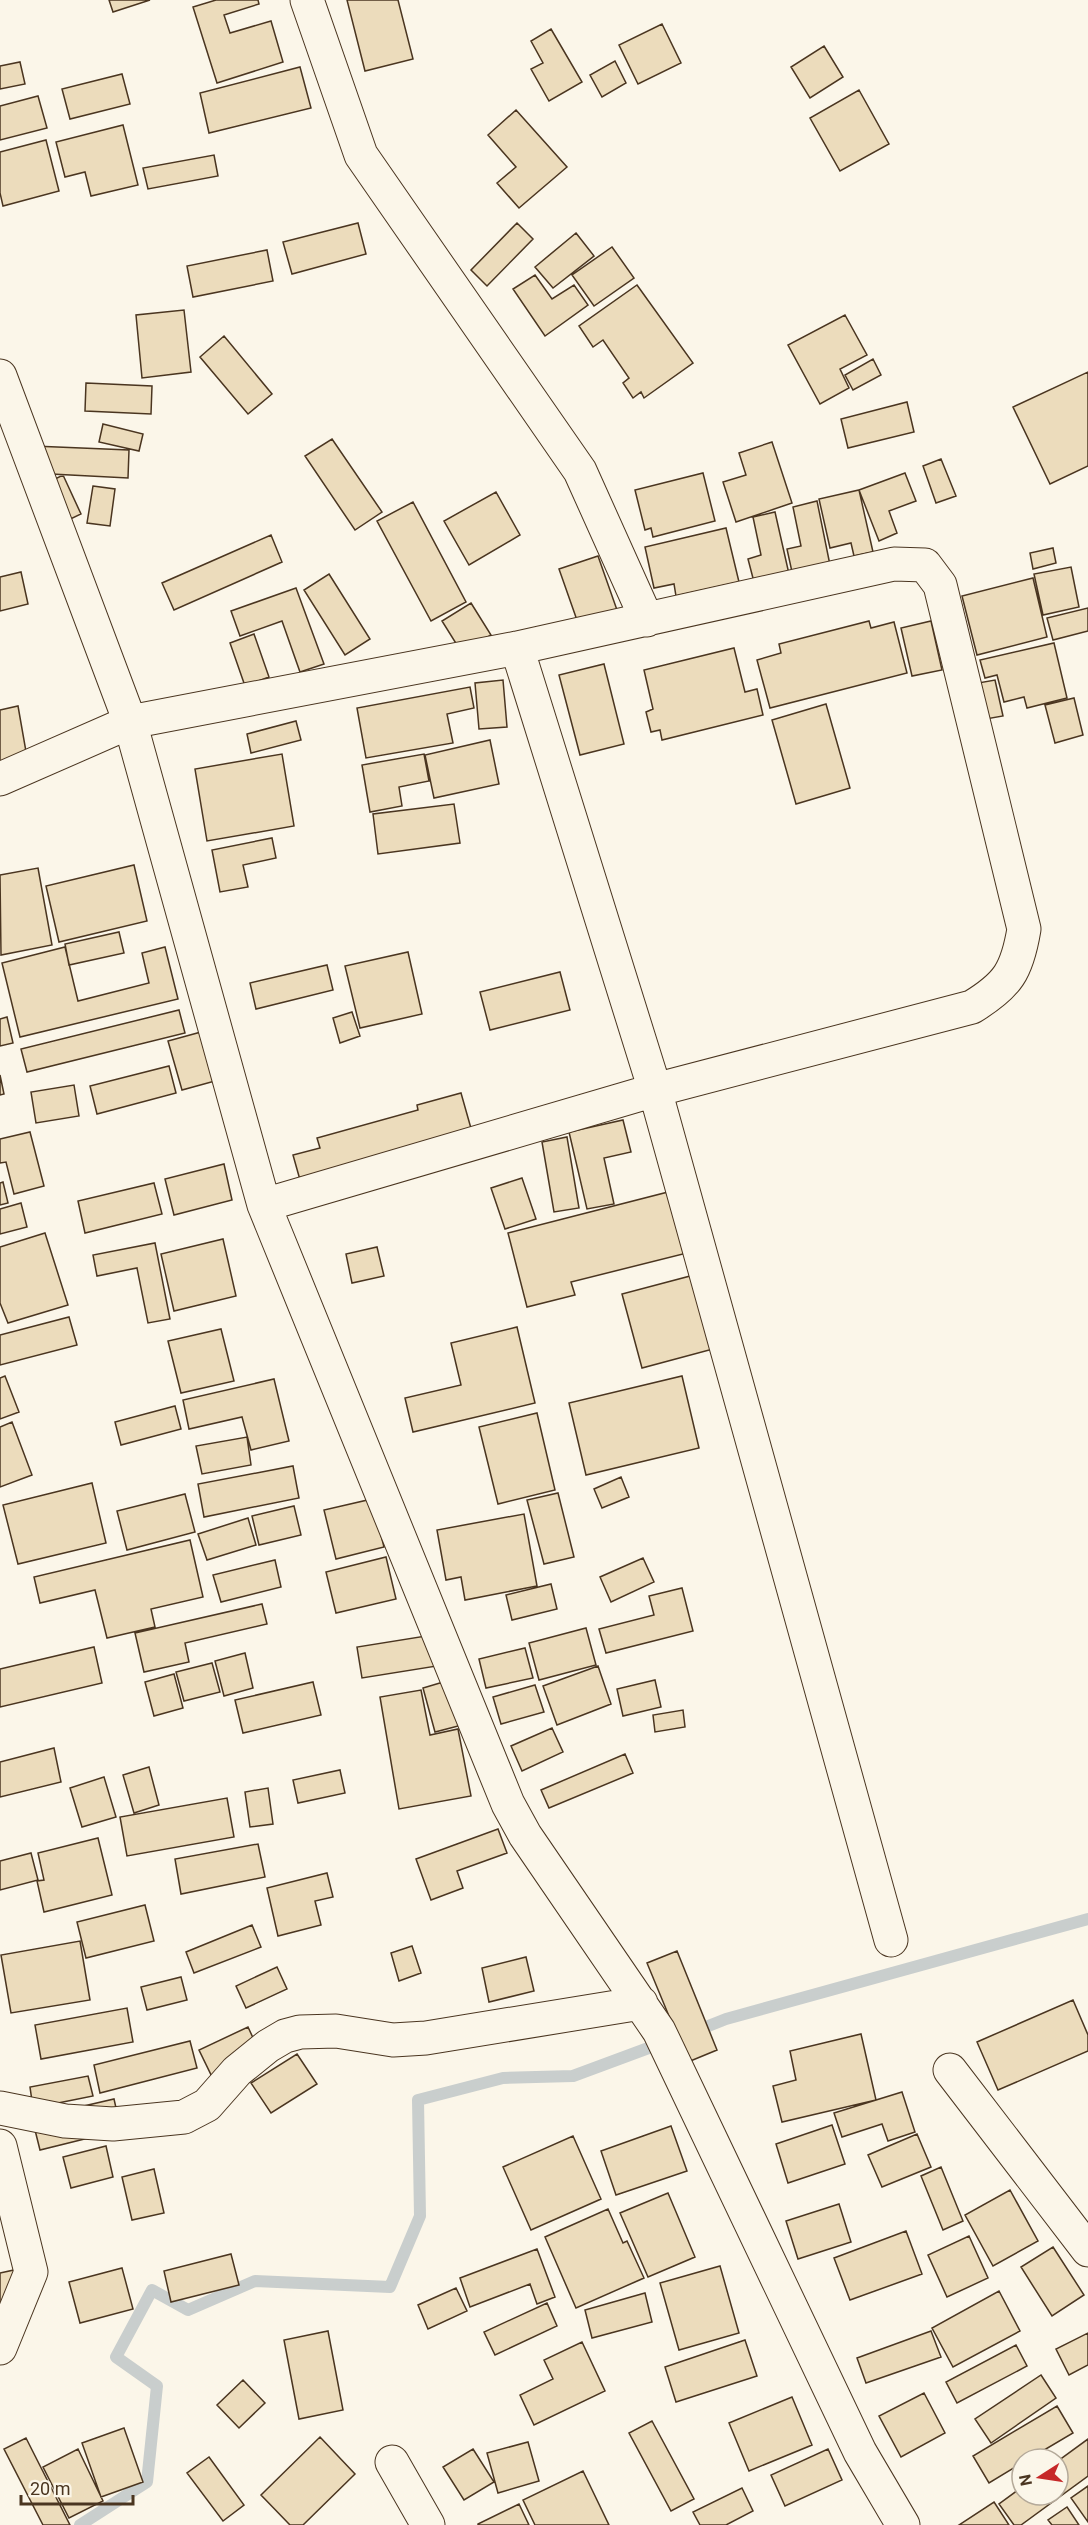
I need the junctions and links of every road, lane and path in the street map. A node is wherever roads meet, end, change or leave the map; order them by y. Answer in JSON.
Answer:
{"nodes":[{"id":1,"x":307,"y":0,"type":"edge"},
{"id":2,"x":0,"y":376,"type":"edge"},
{"id":3,"x":646,"y":620,"type":"junction"},
{"id":4,"x":517,"y":648,"type":"junction"},
{"id":5,"x":130,"y":722,"type":"junction"},
{"id":6,"x":0,"y":779,"type":"edge"},
{"id":7,"x":655,"y":1090,"type":"junction"},
{"id":8,"x":264,"y":1205,"type":"junction"},
{"id":9,"x":891,"y":1940,"type":"dead end"},
{"id":10,"x":641,"y":2003,"type":"junction"},
{"id":11,"x":950,"y":2070,"type":"dead end"},
{"id":12,"x":0,"y":2108,"type":"edge"},
{"id":13,"x":0,"y":2146,"type":"edge"},
{"id":14,"x":1088,"y":2250,"type":"edge"},
{"id":15,"x":0,"y":2348,"type":"edge"},
{"id":16,"x":392,"y":2462,"type":"dead end"},
{"id":17,"x":428,"y":2525,"type":"edge"},
{"id":18,"x":903,"y":2525,"type":"edge"}],
"edges":[{"from":1,"to":3,"type":"street"},
{"from":2,"to":5,"type":"street"},
{"from":3,"to":4,"type":"street"},
{"from":3,"to":7,"type":"street"},
{"from":4,"to":5,"type":"street"},
{"from":4,"to":7,"type":"street"},
{"from":5,"to":6,"type":"street"},
{"from":5,"to":8,"type":"street"},
{"from":7,"to":8,"type":"street"},
{"from":7,"to":9,"type":"street"},
{"from":8,"to":10,"type":"street"},
{"from":10,"to":12,"type":"street"},
{"from":10,"to":18,"type":"street"},
{"from":11,"to":14,"type":"street"},
{"from":13,"to":15,"type":"street"},
{"from":16,"to":17,"type":"street"}]}
